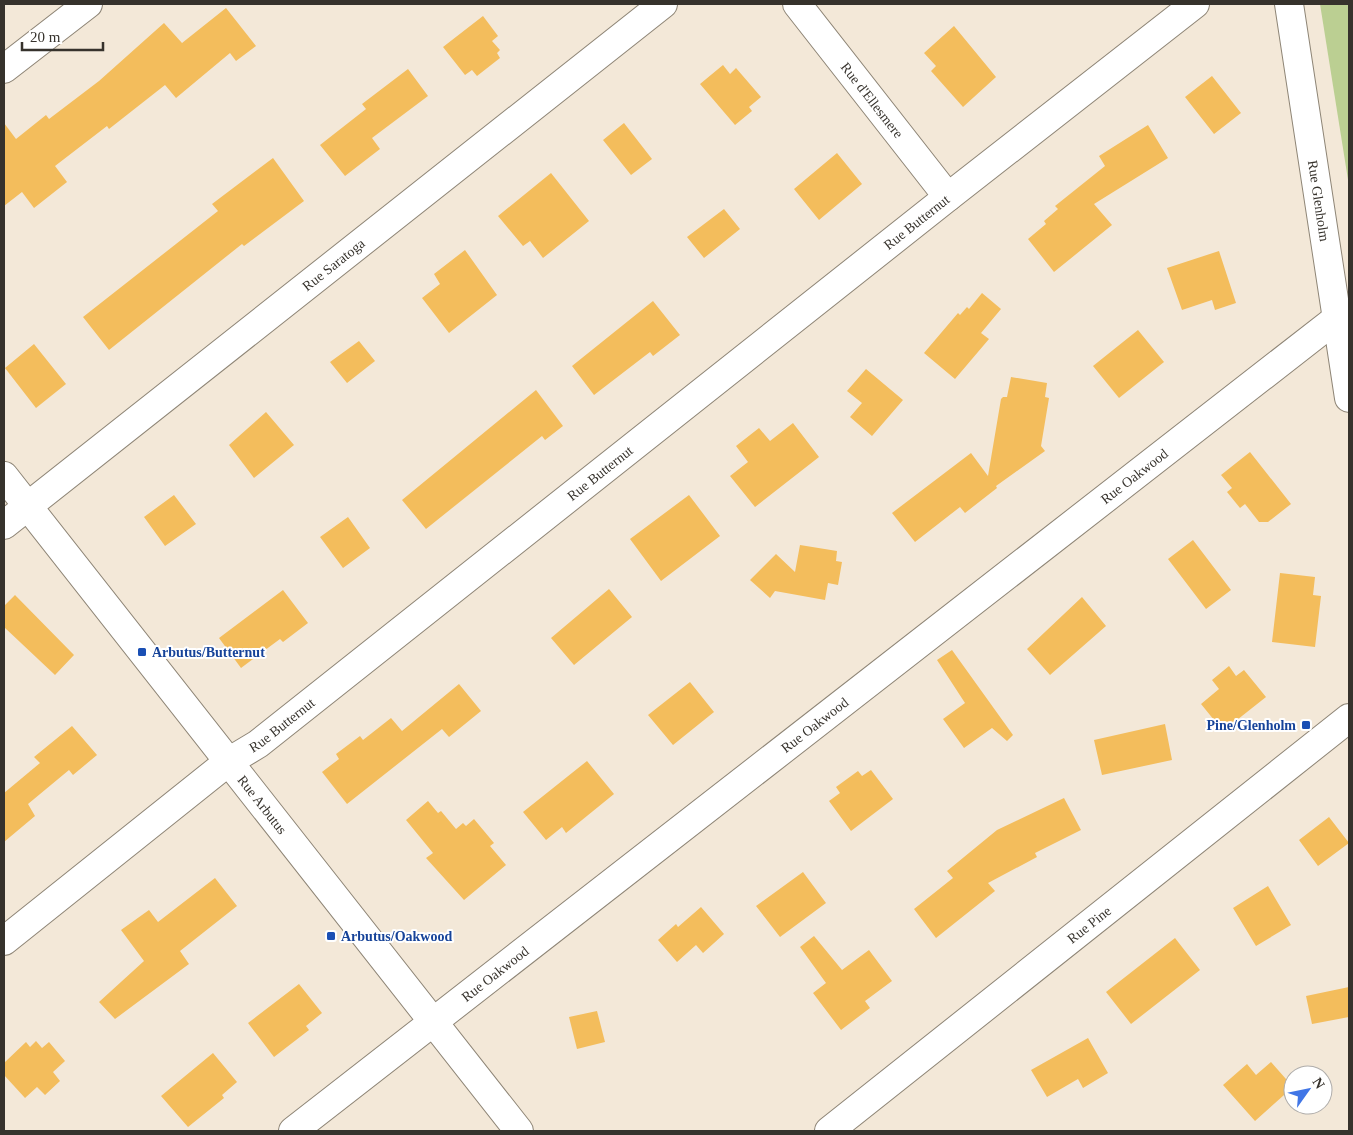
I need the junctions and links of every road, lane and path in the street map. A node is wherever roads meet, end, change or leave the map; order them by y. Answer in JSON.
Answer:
{"nodes":[{"id":1,"x":88,"y":4,"type":"edge"},
{"id":2,"x":663,"y":4,"type":"edge"},
{"id":3,"x":797,"y":4,"type":"edge"},
{"id":4,"x":1196,"y":4,"type":"edge"},
{"id":5,"x":1289,"y":4,"type":"edge"},
{"id":6,"x":4,"y":69,"type":"edge"},
{"id":7,"x":948,"y":197,"type":"junction"},
{"id":8,"x":1336,"y":319,"type":"junction"},
{"id":9,"x":1349,"y":398,"type":"edge"},
{"id":10,"x":4,"y":476,"type":"edge"},
{"id":11,"x":27,"y":506,"type":"junction"},
{"id":12,"x":4,"y":525,"type":"edge"},
{"id":13,"x":1349,"y":718,"type":"edge"},
{"id":14,"x":228,"y":762,"type":"junction"},
{"id":15,"x":4,"y":941,"type":"edge"},
{"id":16,"x":432,"y":1022,"type":"junction"},
{"id":17,"x":293,"y":1131,"type":"edge"},
{"id":18,"x":519,"y":1131,"type":"edge"},
{"id":19,"x":829,"y":1131,"type":"edge"}],
"edges":[{"from":1,"to":6,"type":"street"},
{"from":2,"to":11,"type":"street","name":"Rue Saratoga"},
{"from":3,"to":7,"type":"street","name":"Rue d'Ellesmere"},
{"from":4,"to":7,"type":"street","name":"Rue Butternut"},
{"from":5,"to":8,"type":"street","name":"Rue Glenholm"},
{"from":7,"to":14,"type":"street","name":"Rue Butternut"},
{"from":8,"to":9,"type":"street","name":"Rue Glenholm"},
{"from":8,"to":16,"type":"street","name":"Rue Oakwood"},
{"from":10,"to":11,"type":"street","name":"Rue Arbutus"},
{"from":11,"to":12,"type":"street","name":"Rue Saratoga"},
{"from":11,"to":14,"type":"street","name":"Rue Arbutus"},
{"from":13,"to":19,"type":"street","name":"Rue Pine"},
{"from":14,"to":15,"type":"street","name":"Rue Butternut"},
{"from":14,"to":16,"type":"street","name":"Rue Arbutus"},
{"from":16,"to":17,"type":"street","name":"Rue Oakwood"},
{"from":16,"to":18,"type":"street","name":"Rue Arbutus"}]}
